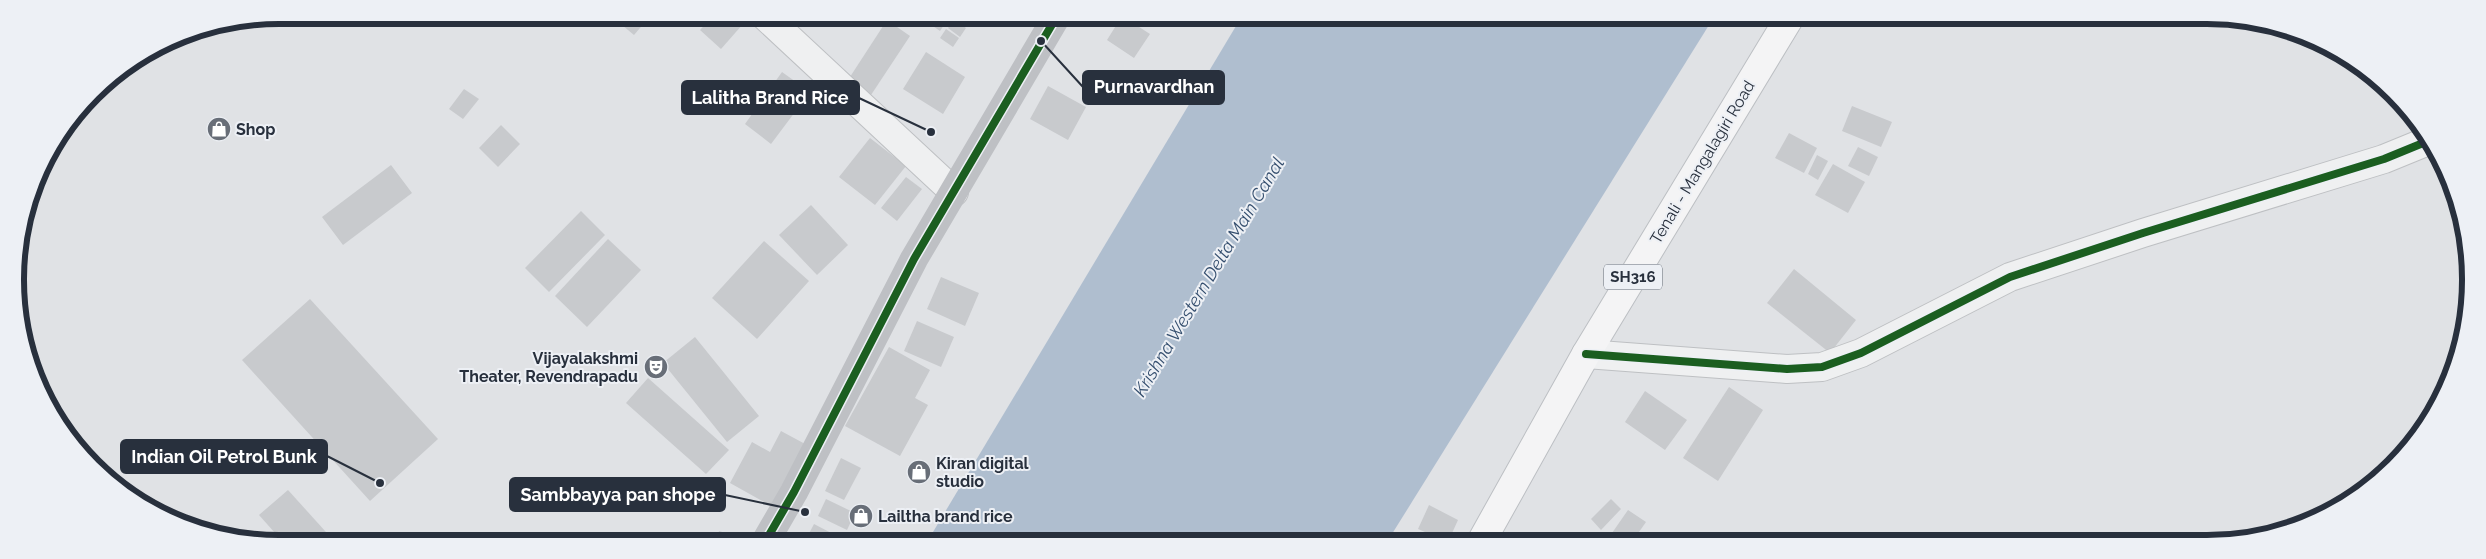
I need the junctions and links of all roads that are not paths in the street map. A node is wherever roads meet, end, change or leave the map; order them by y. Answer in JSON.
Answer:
{"nodes":[{"id":1,"x":774,"y":24,"type":"edge"},
{"id":2,"x":1052,"y":24,"type":"edge"},
{"id":3,"x":1786,"y":24,"type":"edge"},
{"id":4,"x":2423,"y":143,"type":"edge"},
{"id":5,"x":954,"y":192,"type":"junction"},
{"id":6,"x":1586,"y":354,"type":"junction"},
{"id":7,"x":768,"y":535,"type":"edge"},
{"id":8,"x":1486,"y":535,"type":"edge"}],
"edges":[{"from":1,"to":5,"type":"street"},
{"from":2,"to":5,"type":"street"},
{"from":3,"to":6,"type":"main road","name":"Tenali - Mangalagiri Road","number":"SH316"},
{"from":4,"to":6,"type":"street"},
{"from":5,"to":7,"type":"street"},
{"from":6,"to":8,"type":"main road","name":"Tenali - Mangalagiri Road","number":"SH316"}]}
